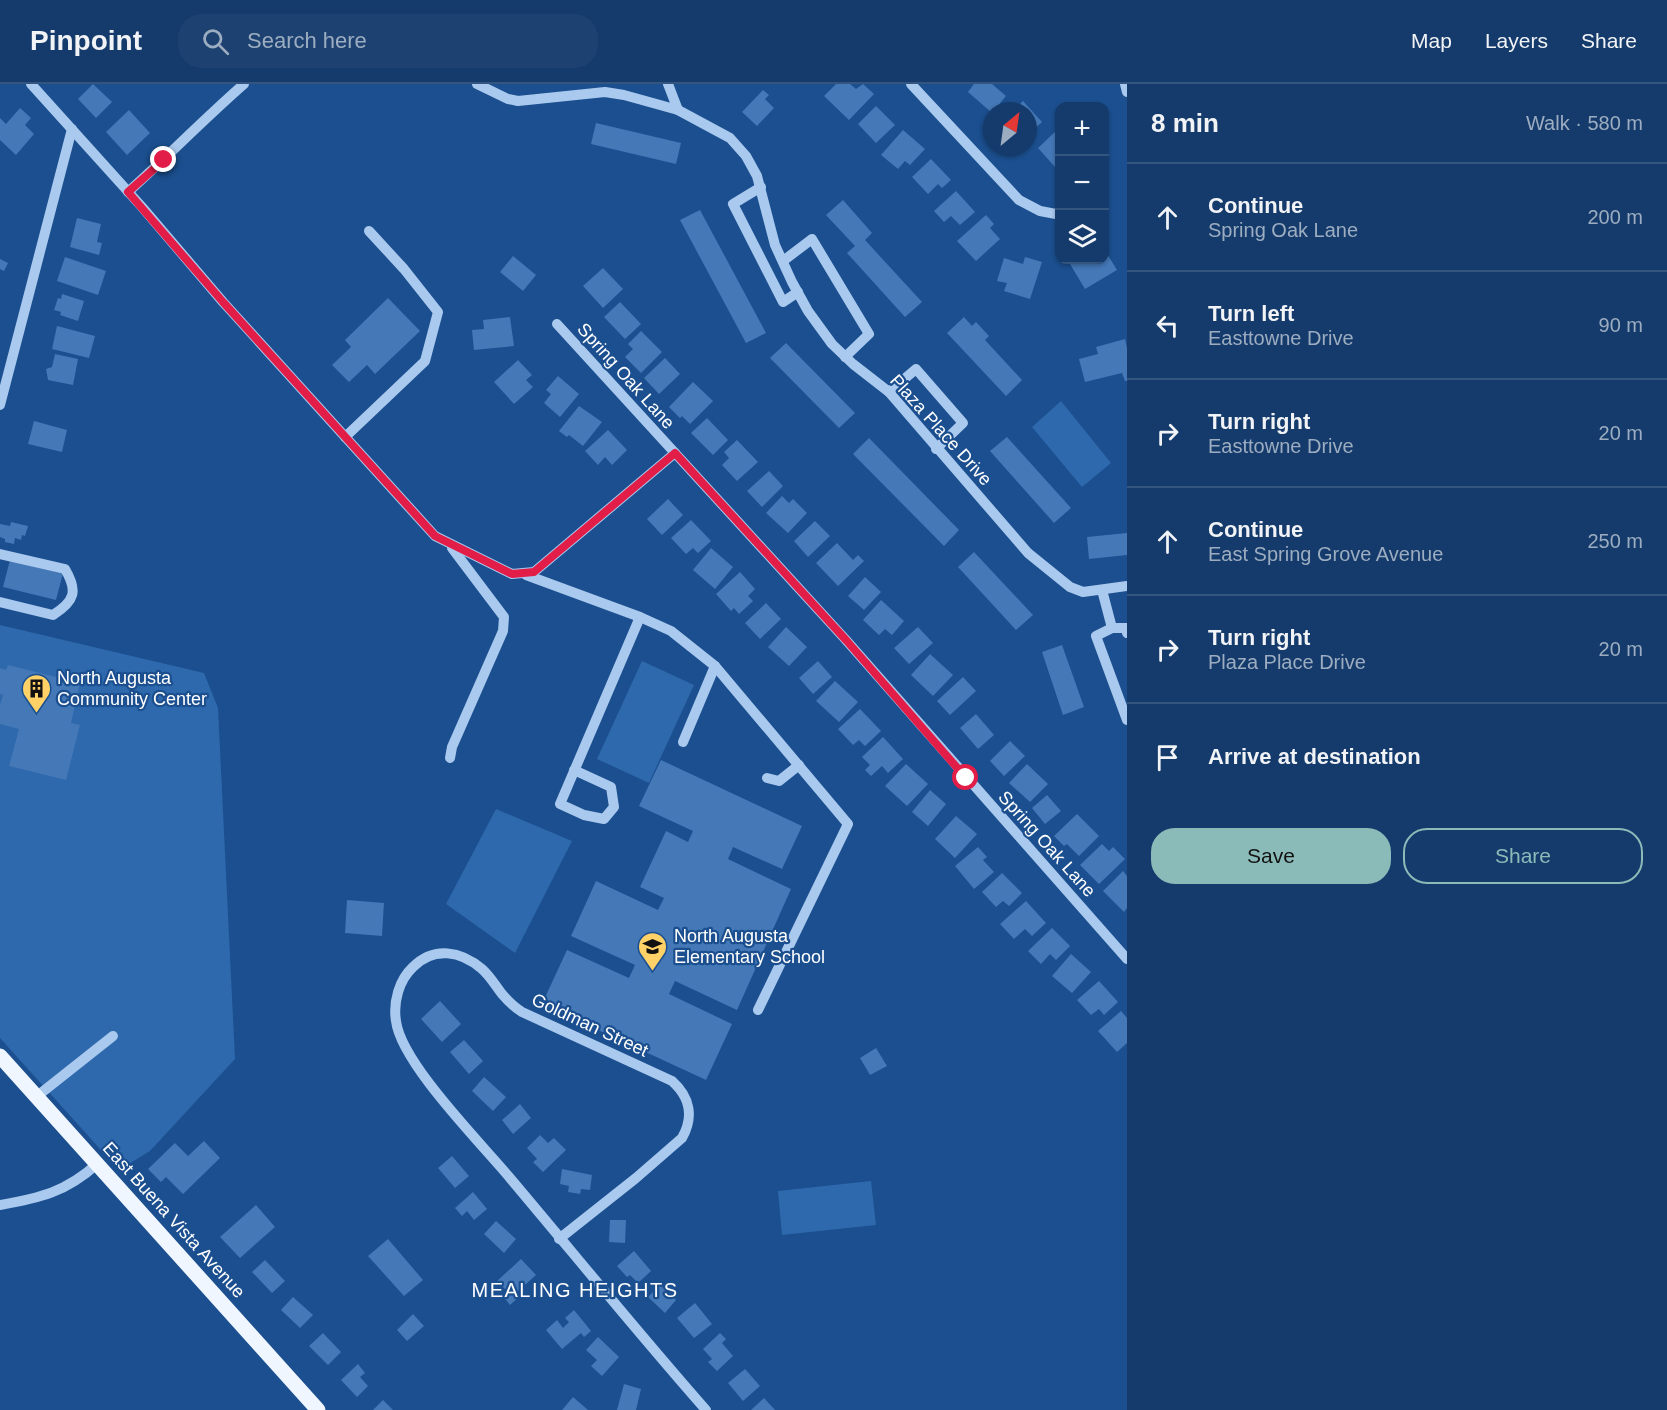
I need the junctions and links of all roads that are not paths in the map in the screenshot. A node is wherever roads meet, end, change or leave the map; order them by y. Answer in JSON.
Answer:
{"nodes":[{"id":1,"x":32,"y":84,"type":"edge"},
{"id":2,"x":243,"y":84,"type":"edge"},
{"id":3,"x":477,"y":84,"type":"edge"},
{"id":4,"x":668,"y":84,"type":"edge"},
{"id":5,"x":911,"y":84,"type":"edge"},
{"id":6,"x":1125,"y":84,"type":"edge"},
{"id":7,"x":1127,"y":92,"type":"edge"},
{"id":8,"x":678,"y":110,"type":"junction"},
{"id":9,"x":72,"y":129,"type":"junction"},
{"id":10,"x":760,"y":187,"type":"junction"},
{"id":11,"x":128,"y":192,"type":"junction"},
{"id":12,"x":1055,"y":214,"type":"edge"},
{"id":13,"x":369,"y":231,"type":"dead end"},
{"id":14,"x":783,"y":261,"type":"junction"},
{"id":15,"x":798,"y":292,"type":"junction"},
{"id":16,"x":557,"y":324,"type":"dead end"},
{"id":17,"x":845,"y":357,"type":"junction"},
{"id":18,"x":889,"y":392,"type":"junction"},
{"id":19,"x":0,"y":405,"type":"edge"},
{"id":20,"x":345,"y":438,"type":"junction"},
{"id":21,"x":936,"y":448,"type":"junction"},
{"id":22,"x":675,"y":453,"type":"junction"},
{"id":23,"x":448,"y":543,"type":"junction"},
{"id":24,"x":0,"y":554,"type":"edge"},
{"id":25,"x":526,"y":574,"type":"junction"},
{"id":26,"x":1127,"y":586,"type":"edge"},
{"id":27,"x":1102,"y":590,"type":"junction"},
{"id":28,"x":0,"y":602,"type":"edge"},
{"id":29,"x":640,"y":617,"type":"junction"},
{"id":30,"x":1112,"y":628,"type":"junction"},
{"id":31,"x":1127,"y":633,"type":"edge"},
{"id":32,"x":715,"y":666,"type":"junction"},
{"id":33,"x":1127,"y":720,"type":"edge"},
{"id":34,"x":683,"y":742,"type":"dead end"},
{"id":35,"x":450,"y":758,"type":"dead end"},
{"id":36,"x":799,"y":765,"type":"junction"},
{"id":37,"x":574,"y":770,"type":"junction"},
{"id":38,"x":767,"y":778,"type":"dead end"},
{"id":39,"x":1127,"y":959,"type":"edge"},
{"id":40,"x":758,"y":1010,"type":"dead end"},
{"id":41,"x":113,"y":1036,"type":"dead end"},
{"id":42,"x":0,"y":1056,"type":"edge"},
{"id":43,"x":36,"y":1097,"type":"junction"},
{"id":44,"x":97,"y":1164,"type":"junction"},
{"id":45,"x":0,"y":1205,"type":"edge"},
{"id":46,"x":559,"y":1239,"type":"junction"},
{"id":47,"x":318,"y":1410,"type":"edge"},
{"id":48,"x":706,"y":1410,"type":"edge"}],
"edges":[{"from":1,"to":9,"type":"street"},
{"from":2,"to":11,"type":"street"},
{"from":3,"to":8,"type":"street","name":"Plaza Place Drive"},
{"from":4,"to":8,"type":"street"},
{"from":5,"to":12,"type":"street"},
{"from":6,"to":7,"type":"street"},
{"from":8,"to":10,"type":"street","name":"Plaza Place Drive"},
{"from":9,"to":11,"type":"street"},
{"from":9,"to":19,"type":"street"},
{"from":10,"to":14,"type":"street","name":"Plaza Place Drive"},
{"from":10,"to":15,"type":"street"},
{"from":11,"to":20,"type":"street"},
{"from":13,"to":20,"type":"street"},
{"from":14,"to":15,"type":"street","name":"Plaza Place Drive"},
{"from":14,"to":17,"type":"street"},
{"from":15,"to":17,"type":"street","name":"Plaza Place Drive"},
{"from":16,"to":22,"type":"street","name":"Spring Oak Lane"},
{"from":17,"to":18,"type":"street","name":"Plaza Place Drive"},
{"from":18,"to":21,"type":"street","name":"Plaza Place Drive"},
{"from":18,"to":21,"type":"street"},
{"from":20,"to":23,"type":"street"},
{"from":21,"to":27,"type":"street","name":"Plaza Place Drive"},
{"from":22,"to":25,"type":"street"},
{"from":22,"to":39,"type":"street","name":"Spring Oak Lane"},
{"from":23,"to":25,"type":"street"},
{"from":23,"to":35,"type":"street"},
{"from":24,"to":28,"type":"street"},
{"from":25,"to":29,"type":"street"},
{"from":26,"to":27,"type":"street"},
{"from":27,"to":30,"type":"street"},
{"from":29,"to":32,"type":"street"},
{"from":29,"to":37,"type":"street"},
{"from":30,"to":31,"type":"street"},
{"from":30,"to":33,"type":"street"},
{"from":32,"to":34,"type":"street"},
{"from":32,"to":36,"type":"street"},
{"from":36,"to":38,"type":"street"},
{"from":36,"to":40,"type":"street"},
{"from":37,"to":37,"type":"street"},
{"from":41,"to":43,"type":"street"},
{"from":42,"to":43,"type":"main road","name":"East Buena Vista Avenue"},
{"from":43,"to":44,"type":"main road","name":"East Buena Vista Avenue"},
{"from":44,"to":45,"type":"street"},
{"from":44,"to":47,"type":"main road","name":"East Buena Vista Avenue"},
{"from":46,"to":46,"type":"street","name":"Goldman Street"},
{"from":46,"to":48,"type":"street","name":"Goldman Street"}]}
